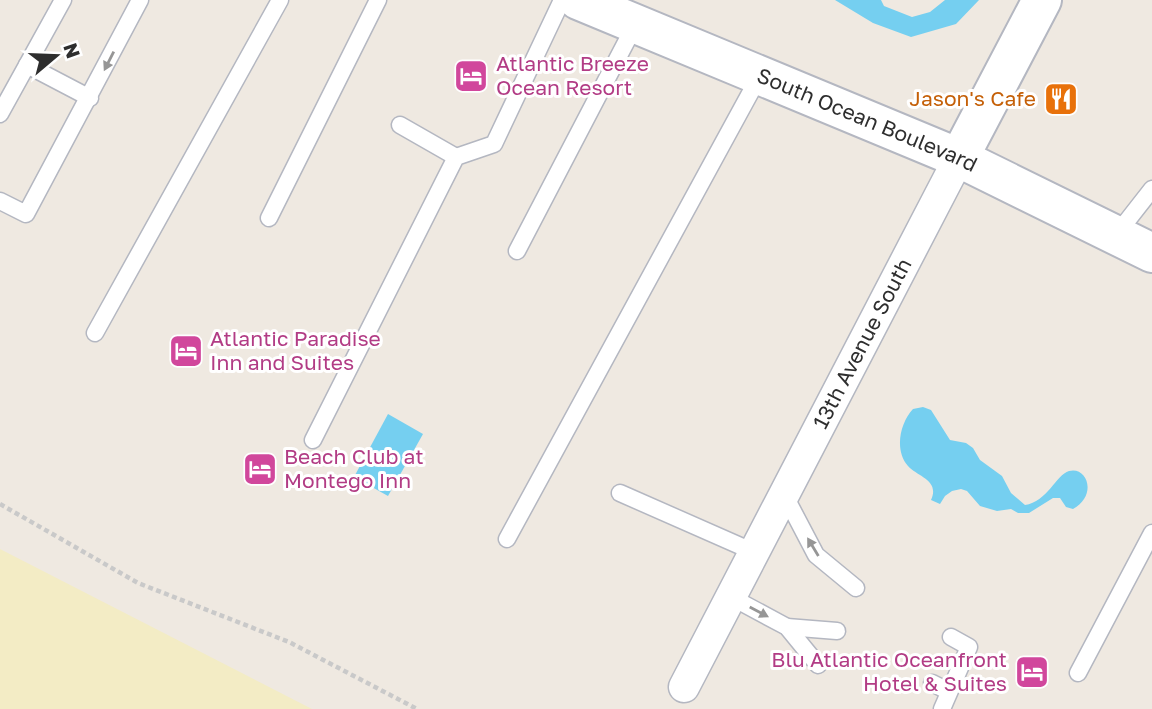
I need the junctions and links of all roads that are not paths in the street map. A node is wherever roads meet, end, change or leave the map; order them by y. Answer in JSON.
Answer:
{"nodes":[{"id":1,"x":63,"y":0,"type":"edge"},
{"id":2,"x":140,"y":0,"type":"edge"},
{"id":3,"x":280,"y":0,"type":"edge"},
{"id":4,"x":378,"y":0,"type":"edge"},
{"id":5,"x":562,"y":0,"type":"edge"},
{"id":6,"x":578,"y":0,"type":"edge"},
{"id":7,"x":1042,"y":0,"type":"edge"},
{"id":8,"x":635,"y":25,"type":"junction"},
{"id":9,"x":27,"y":65,"type":"junction"},
{"id":10,"x":760,"y":75,"type":"junction"},
{"id":11,"x":90,"y":97,"type":"junction"},
{"id":12,"x":0,"y":114,"type":"edge"},
{"id":13,"x":400,"y":125,"type":"dead end"},
{"id":14,"x":456,"y":157,"type":"junction"},
{"id":15,"x":959,"y":158,"type":"junction"},
{"id":16,"x":1152,"y":189,"type":"edge"},
{"id":17,"x":0,"y":201,"type":"edge"},
{"id":18,"x":269,"y":218,"type":"dead end"},
{"id":19,"x":1116,"y":235,"type":"junction"},
{"id":20,"x":517,"y":251,"type":"dead end"},
{"id":21,"x":1152,"y":253,"type":"edge"},
{"id":22,"x":96,"y":333,"type":"dead end"},
{"id":23,"x":313,"y":440,"type":"dead end"},
{"id":24,"x":620,"y":493,"type":"dead end"},
{"id":25,"x":784,"y":494,"type":"junction"},
{"id":26,"x":1152,"y":533,"type":"edge"},
{"id":27,"x":507,"y":539,"type":"dead end"},
{"id":28,"x":754,"y":552,"type":"junction"},
{"id":29,"x":856,"y":587,"type":"dead end"},
{"id":30,"x":731,"y":597,"type":"junction"},
{"id":31,"x":787,"y":627,"type":"junction"},
{"id":32,"x":837,"y":631,"type":"dead end"},
{"id":33,"x":951,"y":637,"type":"dead end"},
{"id":34,"x":818,"y":665,"type":"dead end"},
{"id":35,"x":1078,"y":673,"type":"dead end"},
{"id":36,"x":933,"y":683,"type":"dead end"},
{"id":37,"x":684,"y":687,"type":"dead end"},
{"id":38,"x":948,"y":691,"type":"junction"},
{"id":39,"x":942,"y":709,"type":"edge"}],
"edges":[{"from":1,"to":9,"type":"lane"},
{"from":2,"to":11,"type":"lane","one_way":true},
{"from":3,"to":22,"type":"lane"},
{"from":4,"to":18,"type":"lane"},
{"from":5,"to":14,"type":"lane"},
{"from":6,"to":8,"type":"main road","name":"South Ocean Boulevard"},
{"from":7,"to":15,"type":"main road","name":"13th Avenue South"},
{"from":8,"to":10,"type":"main road","name":"South Ocean Boulevard"},
{"from":8,"to":20,"type":"lane"},
{"from":9,"to":11,"type":"lane"},
{"from":9,"to":12,"type":"lane"},
{"from":10,"to":15,"type":"main road","name":"South Ocean Boulevard"},
{"from":10,"to":27,"type":"lane"},
{"from":11,"to":17,"type":"lane"},
{"from":13,"to":14,"type":"lane"},
{"from":14,"to":23,"type":"lane"},
{"from":15,"to":19,"type":"main road","name":"South Ocean Boulevard"},
{"from":15,"to":25,"type":"street","name":"13th Avenue South"},
{"from":16,"to":19,"type":"lane"},
{"from":19,"to":21,"type":"main road","name":"South Ocean Boulevard"},
{"from":24,"to":28,"type":"lane"},
{"from":25,"to":28,"type":"street","name":"13th Avenue South"},
{"from":29,"to":25,"type":"lane","one_way":true},
{"from":26,"to":35,"type":"lane"},
{"from":28,"to":30,"type":"street","name":"13th Avenue South"},
{"from":30,"to":31,"type":"lane","one_way":true},
{"from":30,"to":37,"type":"street","name":"13th Avenue South"},
{"from":31,"to":32,"type":"lane"},
{"from":31,"to":34,"type":"lane"},
{"from":33,"to":38,"type":"lane"},
{"from":36,"to":38,"type":"lane"},
{"from":38,"to":39,"type":"lane"}]}
